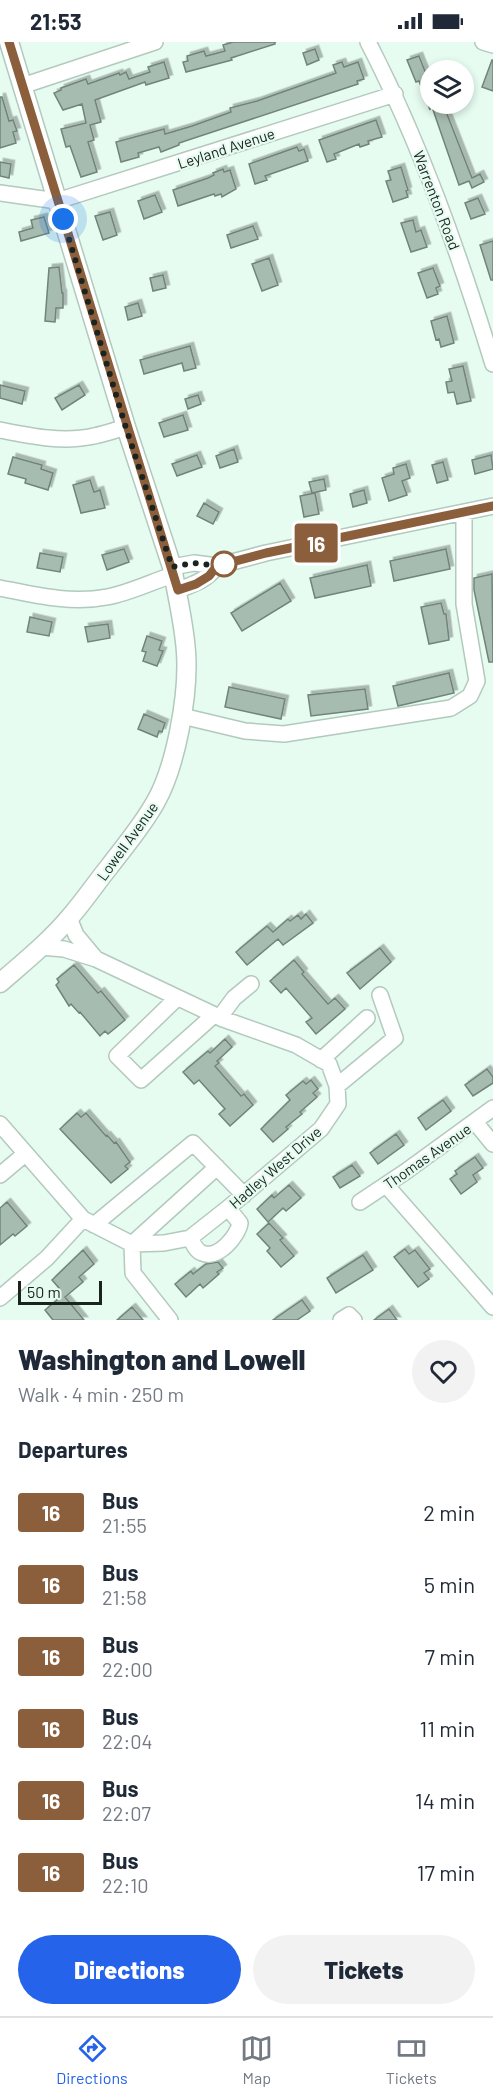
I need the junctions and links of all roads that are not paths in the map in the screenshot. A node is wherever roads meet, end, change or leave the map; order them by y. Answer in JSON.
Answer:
{"nodes":[{"id":1,"x":9,"y":42,"type":"edge"},
{"id":2,"x":155,"y":42,"type":"edge"},
{"id":3,"x":368,"y":42,"type":"edge"},
{"id":4,"x":483,"y":42,"type":"edge"},
{"id":5,"x":493,"y":45,"type":"edge"},
{"id":6,"x":22,"y":86,"type":"junction"},
{"id":7,"x":395,"y":94,"type":"junction"},
{"id":8,"x":0,"y":193,"type":"edge"},
{"id":9,"x":57,"y":201,"type":"junction"},
{"id":10,"x":493,"y":364,"type":"edge"},
{"id":11,"x":126,"y":428,"type":"junction"},
{"id":12,"x":0,"y":430,"type":"edge"},
{"id":13,"x":493,"y":506,"type":"edge"},
{"id":14,"x":464,"y":512,"type":"junction"},
{"id":15,"x":217,"y":566,"type":"junction"},
{"id":16,"x":174,"y":577,"type":"junction"},
{"id":17,"x":0,"y":588,"type":"edge"},
{"id":18,"x":182,"y":716,"type":"junction"},
{"id":19,"x":69,"y":918,"type":"junction"},
{"id":20,"x":41,"y":947,"type":"junction"},
{"id":21,"x":96,"y":959,"type":"junction"},
{"id":22,"x":0,"y":983,"type":"edge"},
{"id":23,"x":251,"y":984,"type":"dead end"},
{"id":24,"x":380,"y":995,"type":"dead end"},
{"id":25,"x":177,"y":998,"type":"junction"},
{"id":26,"x":217,"y":1016,"type":"junction"},
{"id":27,"x":367,"y":1018,"type":"dead end"},
{"id":28,"x":321,"y":1060,"type":"junction"},
{"id":29,"x":337,"y":1086,"type":"junction"},
{"id":30,"x":493,"y":1108,"type":"edge"},
{"id":31,"x":475,"y":1122,"type":"junction"},
{"id":32,"x":0,"y":1124,"type":"edge"},
{"id":33,"x":493,"y":1144,"type":"edge"},
{"id":34,"x":25,"y":1154,"type":"junction"},
{"id":35,"x":217,"y":1167,"type":"junction"},
{"id":36,"x":0,"y":1175,"type":"edge"},
{"id":37,"x":386,"y":1185,"type":"junction"},
{"id":38,"x":244,"y":1195,"type":"junction"},
{"id":39,"x":360,"y":1202,"type":"dead end"},
{"id":40,"x":228,"y":1208,"type":"junction"},
{"id":41,"x":88,"y":1222,"type":"junction"},
{"id":42,"x":189,"y":1238,"type":"junction"},
{"id":43,"x":132,"y":1244,"type":"junction"},
{"id":44,"x":0,"y":1298,"type":"edge"},
{"id":45,"x":493,"y":1307,"type":"edge"},
{"id":46,"x":170,"y":1320,"type":"edge"}],
"edges":[{"from":1,"to":6,"type":"main road","name":"Lowell Avenue"},
{"from":2,"to":6,"type":"street"},
{"from":3,"to":7,"type":"street","name":"Warrenton Road"},
{"from":4,"to":5,"type":"street"},
{"from":6,"to":9,"type":"main road","name":"Lowell Avenue"},
{"from":7,"to":9,"type":"street","name":"Leyland Avenue"},
{"from":7,"to":10,"type":"street","name":"Warrenton Road"},
{"from":8,"to":9,"type":"street"},
{"from":9,"to":11,"type":"main road","name":"Lowell Avenue"},
{"from":11,"to":12,"type":"street"},
{"from":11,"to":16,"type":"main road","name":"Lowell Avenue"},
{"from":13,"to":14,"type":"street"},
{"from":14,"to":15,"type":"street"},
{"from":14,"to":18,"type":"street"},
{"from":15,"to":16,"type":"street"},
{"from":15,"to":16,"type":"street"},
{"from":16,"to":17,"type":"street"},
{"from":16,"to":18,"type":"main road","name":"Lowell Avenue"},
{"from":18,"to":19,"type":"main road","name":"Lowell Avenue"},
{"from":19,"to":20,"type":"main road","name":"Lowell Avenue"},
{"from":19,"to":21,"type":"street"},
{"from":20,"to":21,"type":"street"},
{"from":20,"to":22,"type":"main road","name":"Lowell Avenue"},
{"from":21,"to":25,"type":"street"},
{"from":23,"to":26,"type":"street"},
{"from":24,"to":29,"type":"street"},
{"from":25,"to":26,"type":"street"},
{"from":25,"to":26,"type":"street"},
{"from":26,"to":28,"type":"street"},
{"from":27,"to":28,"type":"street"},
{"from":28,"to":29,"type":"street"},
{"from":29,"to":38,"type":"street","name":"Hadley West Drive"},
{"from":30,"to":31,"type":"street","name":"Thomas Avenue"},
{"from":31,"to":33,"type":"street"},
{"from":31,"to":37,"type":"street","name":"Thomas Avenue"},
{"from":32,"to":34,"type":"street","name":"Hadley West Drive"},
{"from":34,"to":36,"type":"street"},
{"from":34,"to":41,"type":"street","name":"Hadley West Drive"},
{"from":35,"to":38,"type":"street"},
{"from":35,"to":41,"type":"street"},
{"from":35,"to":43,"type":"street"},
{"from":37,"to":39,"type":"street","name":"Thomas Avenue"},
{"from":37,"to":45,"type":"street"},
{"from":38,"to":40,"type":"street","name":"Hadley West Drive"},
{"from":40,"to":42,"type":"street","name":"Hadley West Drive"},
{"from":40,"to":42,"type":"street"},
{"from":41,"to":43,"type":"street","name":"Hadley West Drive"},
{"from":41,"to":44,"type":"street"},
{"from":42,"to":43,"type":"street","name":"Hadley West Drive"},
{"from":43,"to":46,"type":"street"}]}
